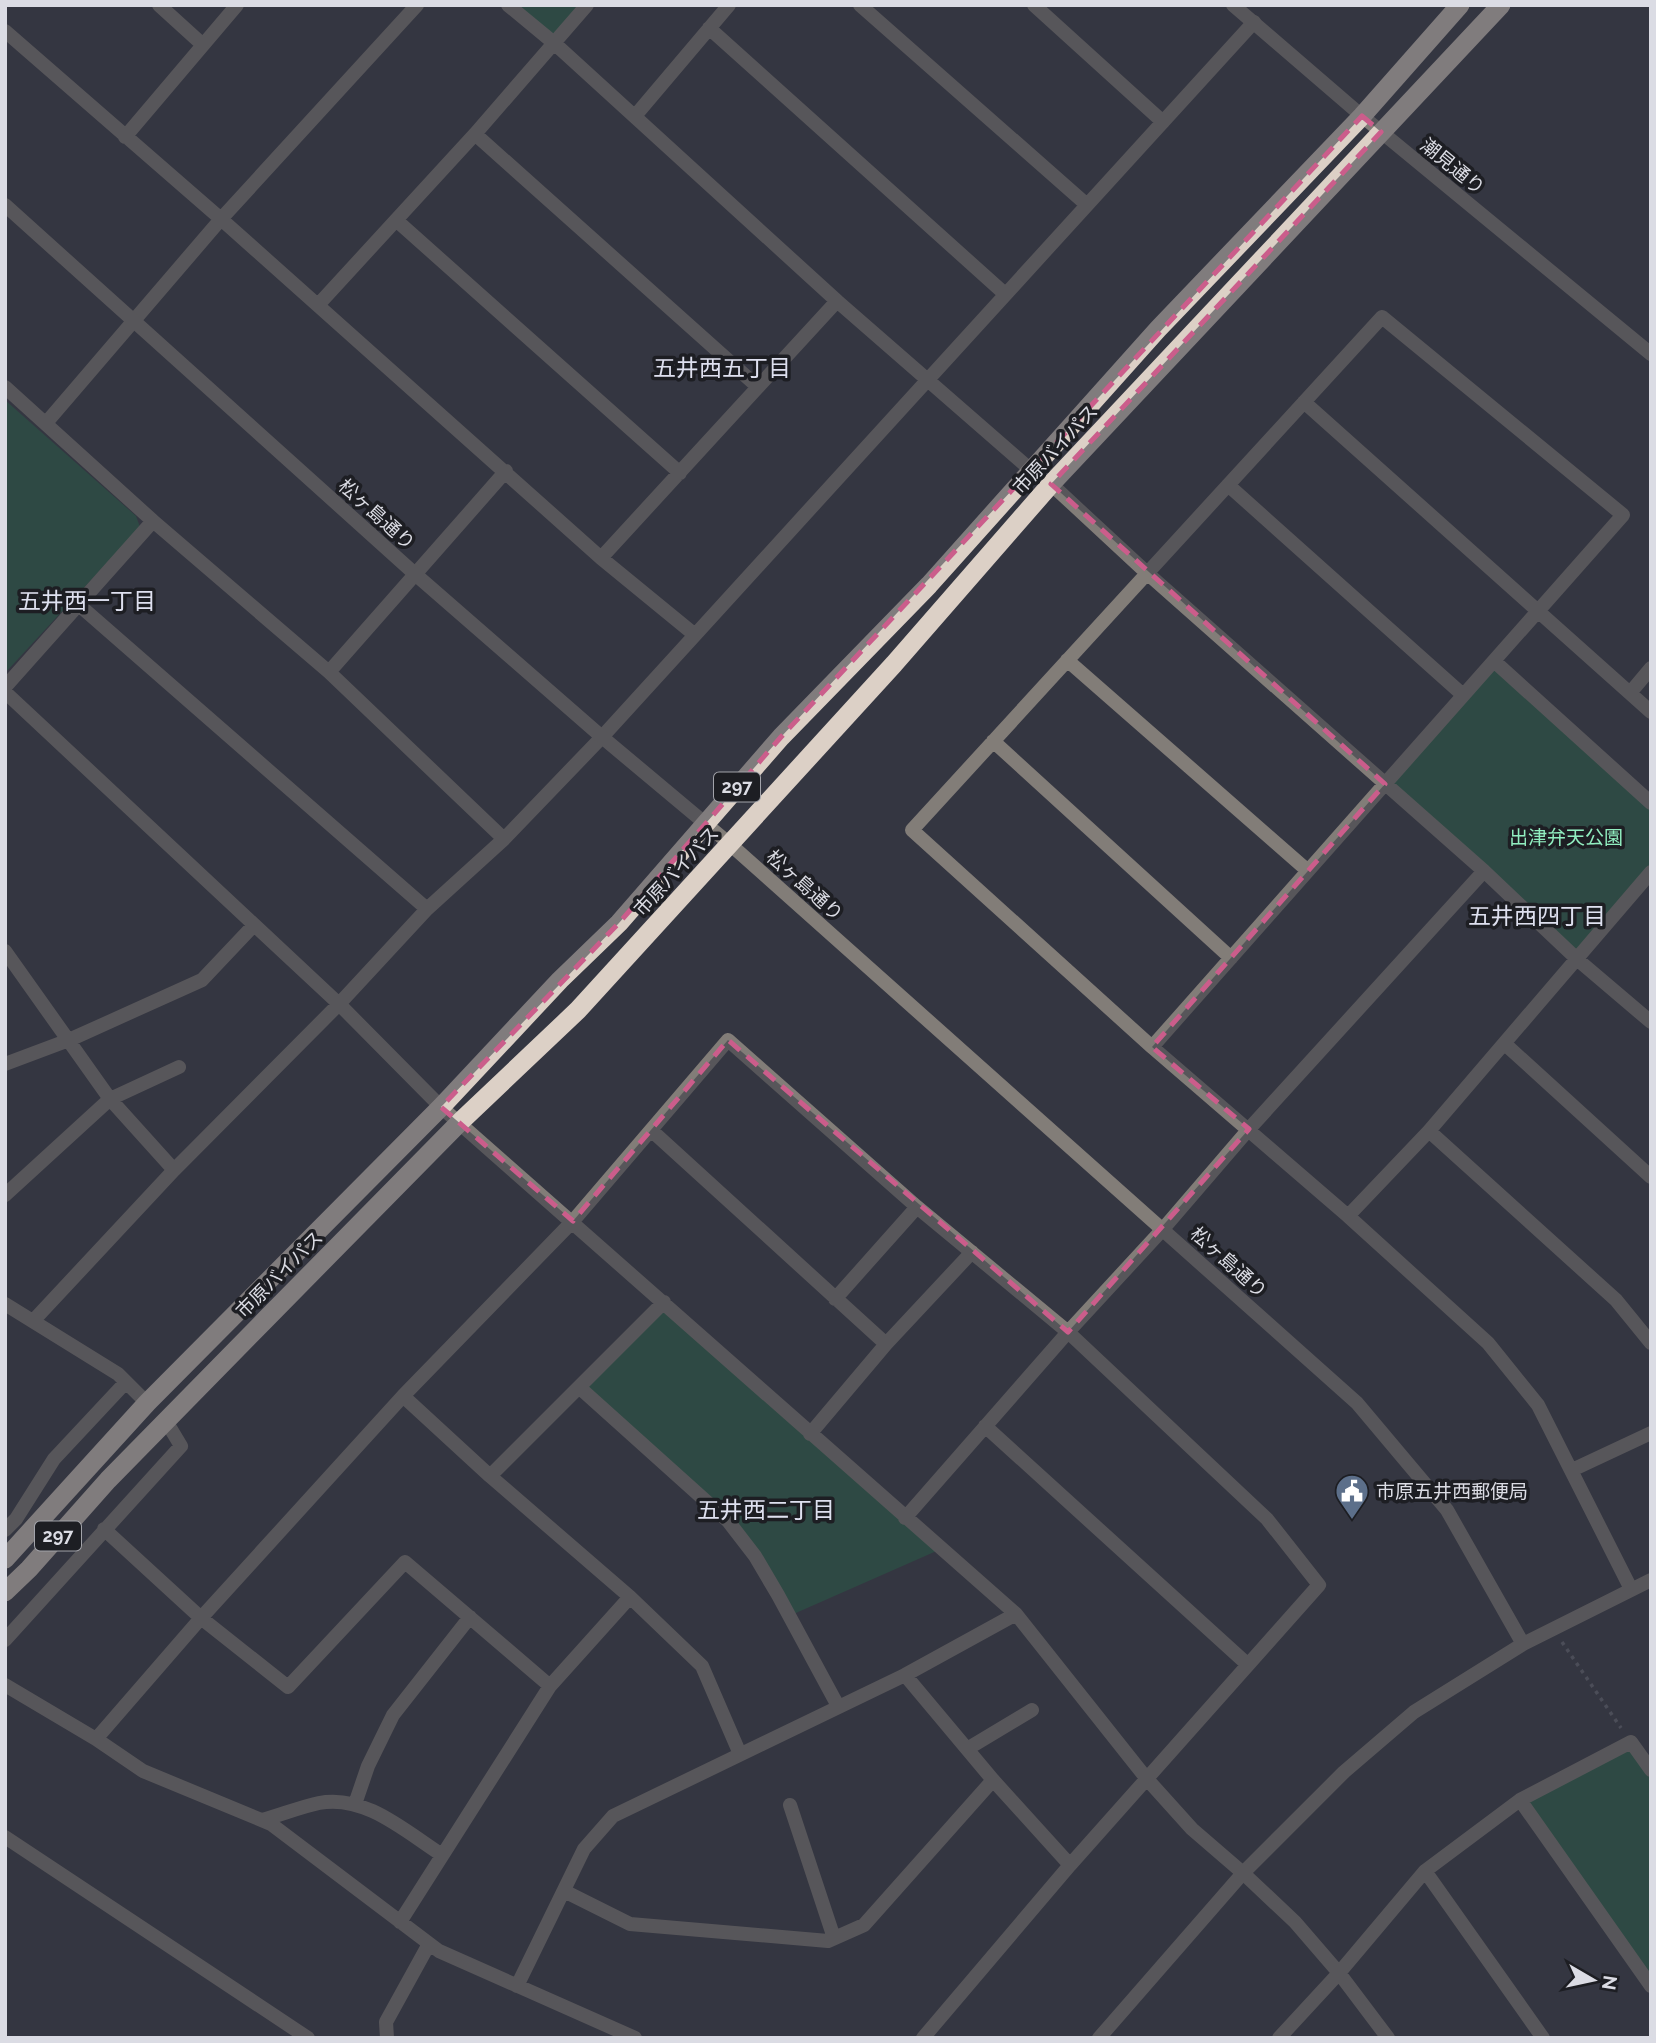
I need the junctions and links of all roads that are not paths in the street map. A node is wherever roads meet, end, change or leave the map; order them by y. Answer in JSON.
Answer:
{"nodes":[{"id":1,"x":159,"y":5,"type":"edge"},
{"id":2,"x":237,"y":5,"type":"edge"},
{"id":3,"x":417,"y":5,"type":"edge"},
{"id":4,"x":509,"y":5,"type":"edge"},
{"id":5,"x":587,"y":5,"type":"edge"},
{"id":6,"x":729,"y":5,"type":"edge"},
{"id":7,"x":860,"y":5,"type":"edge"},
{"id":8,"x":1034,"y":5,"type":"edge"},
{"id":9,"x":1233,"y":5,"type":"edge"},
{"id":10,"x":1460,"y":5,"type":"edge"},
{"id":11,"x":1501,"y":5,"type":"edge"},
{"id":12,"x":1254,"y":22,"type":"junction"},
{"id":13,"x":709,"y":27,"type":"junction"},
{"id":14,"x":5,"y":31,"type":"edge"},
{"id":15,"x":554,"y":43,"type":"junction"},
{"id":16,"x":203,"y":45,"type":"junction"},
{"id":17,"x":1362,"y":116,"type":"junction"},
{"id":18,"x":635,"y":117,"type":"junction"},
{"id":19,"x":1163,"y":122,"type":"junction"},
{"id":20,"x":1381,"y":132,"type":"junction"},
{"id":21,"x":475,"y":134,"type":"junction"},
{"id":22,"x":125,"y":137,"type":"junction"},
{"id":23,"x":5,"y":205,"type":"edge"},
{"id":24,"x":1087,"y":205,"type":"junction"},
{"id":25,"x":221,"y":219,"type":"junction"},
{"id":26,"x":396,"y":220,"type":"junction"},
{"id":27,"x":1005,"y":294,"type":"junction"},
{"id":28,"x":837,"y":301,"type":"junction"},
{"id":29,"x":318,"y":305,"type":"junction"},
{"id":30,"x":134,"y":321,"type":"junction"},
{"id":31,"x":1651,"y":354,"type":"edge"},
{"id":32,"x":927,"y":380,"type":"junction"},
{"id":33,"x":5,"y":387,"type":"edge"},
{"id":34,"x":758,"y":387,"type":"junction"},
{"id":35,"x":1304,"y":402,"type":"junction"},
{"id":36,"x":46,"y":423,"type":"junction"},
{"id":37,"x":506,"y":471,"type":"junction"},
{"id":38,"x":1032,"y":471,"type":"junction"},
{"id":39,"x":680,"y":473,"type":"junction"},
{"id":40,"x":1051,"y":485,"type":"junction"},
{"id":41,"x":1228,"y":485,"type":"junction"},
{"id":42,"x":153,"y":521,"type":"junction"},
{"id":43,"x":601,"y":558,"type":"junction"},
{"id":44,"x":1147,"y":573,"type":"junction"},
{"id":45,"x":415,"y":574,"type":"junction"},
{"id":46,"x":79,"y":605,"type":"junction"},
{"id":47,"x":1538,"y":610,"type":"junction"},
{"id":48,"x":695,"y":635,"type":"junction"},
{"id":49,"x":1067,"y":660,"type":"junction"},
{"id":50,"x":1494,"y":660,"type":"junction"},
{"id":51,"x":1651,"y":668,"type":"edge"},
{"id":52,"x":329,"y":672,"type":"junction"},
{"id":53,"x":5,"y":690,"type":"edge"},
{"id":54,"x":1630,"y":693,"type":"junction"},
{"id":55,"x":1463,"y":695,"type":"junction"},
{"id":56,"x":1651,"y":712,"type":"edge"},
{"id":57,"x":602,"y":737,"type":"junction"},
{"id":58,"x":993,"y":741,"type":"junction"},
{"id":59,"x":1385,"y":783,"type":"junction"},
{"id":60,"x":1651,"y":803,"type":"edge"},
{"id":61,"x":705,"y":823,"type":"junction"},
{"id":62,"x":504,"y":839,"type":"junction"},
{"id":63,"x":731,"y":845,"type":"junction"},
{"id":64,"x":1308,"y":871,"type":"junction"},
{"id":65,"x":1484,"y":871,"type":"junction"},
{"id":66,"x":1651,"y":872,"type":"edge"},
{"id":67,"x":427,"y":909,"type":"junction"},
{"id":68,"x":254,"y":925,"type":"junction"},
{"id":69,"x":5,"y":951,"type":"edge"},
{"id":70,"x":1231,"y":958,"type":"junction"},
{"id":71,"x":1578,"y":960,"type":"junction"},
{"id":72,"x":339,"y":1004,"type":"junction"},
{"id":73,"x":1651,"y":1021,"type":"edge"},
{"id":74,"x":69,"y":1041,"type":"junction"},
{"id":75,"x":1505,"y":1044,"type":"junction"},
{"id":76,"x":1152,"y":1047,"type":"junction"},
{"id":77,"x":5,"y":1064,"type":"edge"},
{"id":78,"x":179,"y":1067,"type":"dead end"},
{"id":79,"x":110,"y":1099,"type":"junction"},
{"id":80,"x":441,"y":1107,"type":"junction"},
{"id":81,"x":460,"y":1122,"type":"junction"},
{"id":82,"x":1249,"y":1129,"type":"junction"},
{"id":83,"x":651,"y":1130,"type":"junction"},
{"id":84,"x":1429,"y":1130,"type":"junction"},
{"id":85,"x":174,"y":1170,"type":"junction"},
{"id":86,"x":1651,"y":1177,"type":"edge"},
{"id":87,"x":5,"y":1195,"type":"edge"},
{"id":88,"x":916,"y":1207,"type":"junction"},
{"id":89,"x":1348,"y":1216,"type":"junction"},
{"id":90,"x":573,"y":1221,"type":"junction"},
{"id":91,"x":1163,"y":1230,"type":"junction"},
{"id":92,"x":972,"y":1252,"type":"junction"},
{"id":93,"x":835,"y":1299,"type":"junction"},
{"id":94,"x":663,"y":1302,"type":"junction"},
{"id":95,"x":5,"y":1304,"type":"edge"},
{"id":96,"x":34,"y":1320,"type":"junction"},
{"id":97,"x":1068,"y":1332,"type":"junction"},
{"id":98,"x":1651,"y":1343,"type":"edge"},
{"id":99,"x":886,"y":1344,"type":"junction"},
{"id":100,"x":126,"y":1382,"type":"junction"},
{"id":101,"x":580,"y":1388,"type":"junction"},
{"id":102,"x":403,"y":1396,"type":"junction"},
{"id":103,"x":147,"y":1403,"type":"junction"},
{"id":104,"x":166,"y":1421,"type":"junction"},
{"id":105,"x":985,"y":1426,"type":"junction"},
{"id":106,"x":1651,"y":1433,"type":"edge"},
{"id":107,"x":810,"y":1434,"type":"junction"},
{"id":108,"x":1572,"y":1470,"type":"junction"},
{"id":109,"x":490,"y":1476,"type":"junction"},
{"id":110,"x":905,"y":1518,"type":"junction"},
{"id":111,"x":104,"y":1529,"type":"junction"},
{"id":112,"x":5,"y":1530,"type":"edge"},
{"id":113,"x":5,"y":1559,"type":"edge"},
{"id":114,"x":1651,"y":1580,"type":"edge"},
{"id":115,"x":1631,"y":1589,"type":"junction"},
{"id":116,"x":5,"y":1592,"type":"edge"},
{"id":117,"x":630,"y":1597,"type":"junction"},
{"id":118,"x":1016,"y":1614,"type":"junction"},
{"id":119,"x":470,"y":1617,"type":"junction"},
{"id":120,"x":201,"y":1618,"type":"junction"},
{"id":121,"x":5,"y":1640,"type":"edge"},
{"id":122,"x":1523,"y":1644,"type":"junction"},
{"id":123,"x":1247,"y":1664,"type":"junction"},
{"id":124,"x":905,"y":1675,"type":"junction"},
{"id":125,"x":5,"y":1685,"type":"edge"},
{"id":126,"x":550,"y":1686,"type":"junction"},
{"id":127,"x":838,"y":1706,"type":"junction"},
{"id":128,"x":1032,"y":1710,"type":"dead end"},
{"id":129,"x":96,"y":1739,"type":"junction"},
{"id":130,"x":967,"y":1749,"type":"junction"},
{"id":131,"x":740,"y":1754,"type":"junction"},
{"id":132,"x":1651,"y":1770,"type":"edge"},
{"id":133,"x":1147,"y":1779,"type":"junction"},
{"id":134,"x":993,"y":1780,"type":"junction"},
{"id":135,"x":1520,"y":1800,"type":"junction"},
{"id":136,"x":355,"y":1804,"type":"junction"},
{"id":137,"x":790,"y":1805,"type":"dead end"},
{"id":138,"x":262,"y":1821,"type":"junction"},
{"id":139,"x":5,"y":1837,"type":"edge"},
{"id":140,"x":442,"y":1856,"type":"junction"},
{"id":141,"x":1070,"y":1865,"type":"junction"},
{"id":142,"x":1425,"y":1871,"type":"junction"},
{"id":143,"x":1243,"y":1873,"type":"junction"},
{"id":144,"x":564,"y":1892,"type":"junction"},
{"id":145,"x":400,"y":1922,"type":"junction"},
{"id":146,"x":834,"y":1938,"type":"junction"},
{"id":147,"x":429,"y":1944,"type":"junction"},
{"id":148,"x":1339,"y":1973,"type":"junction"},
{"id":149,"x":517,"y":1986,"type":"junction"},
{"id":150,"x":1651,"y":1986,"type":"edge"},
{"id":151,"x":615,"y":2033,"type":"edge"},
{"id":152,"x":308,"y":2038,"type":"edge"},
{"id":153,"x":387,"y":2038,"type":"edge"},
{"id":154,"x":635,"y":2038,"type":"edge"},
{"id":155,"x":923,"y":2038,"type":"edge"},
{"id":156,"x":1099,"y":2038,"type":"edge"},
{"id":157,"x":1279,"y":2038,"type":"edge"},
{"id":158,"x":1388,"y":2038,"type":"edge"},
{"id":159,"x":1543,"y":2038,"type":"edge"}],
"edges":[{"from":1,"to":16,"type":"street"},
{"from":2,"to":16,"type":"street"},
{"from":3,"to":25,"type":"street"},
{"from":4,"to":15,"type":"street"},
{"from":5,"to":15,"type":"street"},
{"from":6,"to":13,"type":"street"},
{"from":7,"to":24,"type":"street"},
{"from":8,"to":19,"type":"street"},
{"from":9,"to":12,"type":"street","name":"潮見通り"},
{"from":10,"to":17,"type":"highway","name":"市原バイパス","number":"297"},
{"from":11,"to":20,"type":"highway","name":"市原バイパス","number":"297"},
{"from":12,"to":17,"type":"street","name":"潮見通り"},
{"from":12,"to":19,"type":"street"},
{"from":13,"to":18,"type":"street"},
{"from":13,"to":27,"type":"street"},
{"from":14,"to":22,"type":"street"},
{"from":15,"to":18,"type":"street"},
{"from":15,"to":21,"type":"street"},
{"from":16,"to":22,"type":"street"},
{"from":17,"to":20,"type":"street","name":"潮見通り"},
{"from":17,"to":38,"type":"highway","name":"市原バイパス","number":"297"},
{"from":18,"to":28,"type":"street"},
{"from":19,"to":24,"type":"street"},
{"from":20,"to":31,"type":"street","name":"潮見通り"},
{"from":20,"to":40,"type":"highway","name":"市原バイパス","number":"297"},
{"from":21,"to":26,"type":"street"},
{"from":21,"to":34,"type":"street"},
{"from":22,"to":25,"type":"street"},
{"from":23,"to":30,"type":"street","name":"松ヶ島通り"},
{"from":24,"to":27,"type":"street"},
{"from":25,"to":29,"type":"street"},
{"from":25,"to":30,"type":"street"},
{"from":26,"to":29,"type":"street"},
{"from":26,"to":39,"type":"street"},
{"from":27,"to":32,"type":"street"},
{"from":28,"to":32,"type":"street"},
{"from":28,"to":34,"type":"street"},
{"from":29,"to":37,"type":"street"},
{"from":30,"to":36,"type":"street"},
{"from":30,"to":45,"type":"street","name":"松ヶ島通り"},
{"from":32,"to":38,"type":"street"},
{"from":32,"to":48,"type":"street"},
{"from":33,"to":36,"type":"street"},
{"from":34,"to":39,"type":"street"},
{"from":35,"to":41,"type":"street"},
{"from":35,"to":47,"type":"street"},
{"from":35,"to":47,"type":"street"},
{"from":36,"to":42,"type":"street"},
{"from":37,"to":43,"type":"street"},
{"from":37,"to":45,"type":"street"},
{"from":38,"to":61,"type":"highway","name":"市原バイパス","number":"297"},
{"from":39,"to":43,"type":"street"},
{"from":40,"to":44,"type":"street"},
{"from":40,"to":63,"type":"highway","name":"市原バイパス","number":"297"},
{"from":41,"to":44,"type":"street"},
{"from":41,"to":55,"type":"street"},
{"from":42,"to":46,"type":"street"},
{"from":42,"to":52,"type":"street"},
{"from":43,"to":48,"type":"street"},
{"from":44,"to":49,"type":"street"},
{"from":44,"to":59,"type":"street"},
{"from":45,"to":52,"type":"street"},
{"from":45,"to":57,"type":"street","name":"松ヶ島通り"},
{"from":46,"to":53,"type":"street"},
{"from":46,"to":67,"type":"street"},
{"from":47,"to":50,"type":"street"},
{"from":47,"to":54,"type":"street"},
{"from":48,"to":57,"type":"street"},
{"from":49,"to":58,"type":"street"},
{"from":49,"to":64,"type":"street"},
{"from":50,"to":55,"type":"street"},
{"from":50,"to":60,"type":"street"},
{"from":51,"to":54,"type":"street"},
{"from":52,"to":62,"type":"street"},
{"from":53,"to":68,"type":"street"},
{"from":54,"to":56,"type":"street"},
{"from":55,"to":59,"type":"street"},
{"from":57,"to":61,"type":"street","name":"松ヶ島通り"},
{"from":57,"to":62,"type":"street"},
{"from":58,"to":70,"type":"street"},
{"from":58,"to":76,"type":"street"},
{"from":59,"to":64,"type":"street"},
{"from":59,"to":65,"type":"street"},
{"from":61,"to":63,"type":"street","name":"松ヶ島通り"},
{"from":61,"to":80,"type":"highway","name":"市原バイパス","number":"297"},
{"from":62,"to":67,"type":"street"},
{"from":63,"to":81,"type":"highway","name":"市原バイパス","number":"297"},
{"from":63,"to":91,"type":"street","name":"松ヶ島通り"},
{"from":64,"to":70,"type":"street"},
{"from":65,"to":71,"type":"street"},
{"from":65,"to":82,"type":"street"},
{"from":66,"to":71,"type":"street"},
{"from":67,"to":72,"type":"street"},
{"from":68,"to":72,"type":"street"},
{"from":68,"to":74,"type":"street"},
{"from":69,"to":74,"type":"street"},
{"from":70,"to":76,"type":"street"},
{"from":71,"to":73,"type":"street"},
{"from":71,"to":75,"type":"street"},
{"from":72,"to":80,"type":"street"},
{"from":72,"to":85,"type":"street"},
{"from":74,"to":77,"type":"street"},
{"from":74,"to":79,"type":"street"},
{"from":75,"to":84,"type":"street"},
{"from":75,"to":86,"type":"street"},
{"from":76,"to":82,"type":"street"},
{"from":78,"to":79,"type":"street"},
{"from":79,"to":85,"type":"street"},
{"from":79,"to":87,"type":"street"},
{"from":80,"to":81,"type":"street"},
{"from":80,"to":103,"type":"highway","name":"市原バイパス","number":"297"},
{"from":81,"to":90,"type":"street"},
{"from":81,"to":104,"type":"highway","name":"市原バイパス","number":"297"},
{"from":82,"to":89,"type":"street"},
{"from":82,"to":91,"type":"street"},
{"from":83,"to":88,"type":"street"},
{"from":83,"to":90,"type":"street"},
{"from":83,"to":93,"type":"street"},
{"from":84,"to":89,"type":"street"},
{"from":84,"to":98,"type":"street"},
{"from":85,"to":96,"type":"street"},
{"from":88,"to":92,"type":"street"},
{"from":88,"to":93,"type":"street"},
{"from":89,"to":108,"type":"street"},
{"from":90,"to":94,"type":"street"},
{"from":90,"to":102,"type":"street"},
{"from":91,"to":97,"type":"street"},
{"from":91,"to":122,"type":"street","name":"松ヶ島通り"},
{"from":92,"to":97,"type":"street"},
{"from":92,"to":99,"type":"street"},
{"from":93,"to":99,"type":"street"},
{"from":94,"to":101,"type":"street"},
{"from":94,"to":107,"type":"street"},
{"from":95,"to":96,"type":"street"},
{"from":96,"to":100,"type":"street"},
{"from":97,"to":105,"type":"street"},
{"from":97,"to":123,"type":"street"},
{"from":99,"to":107,"type":"street"},
{"from":100,"to":103,"type":"street"},
{"from":100,"to":112,"type":"street"},
{"from":101,"to":109,"type":"street"},
{"from":101,"to":127,"type":"street"},
{"from":102,"to":109,"type":"street"},
{"from":102,"to":120,"type":"street"},
{"from":103,"to":113,"type":"highway","name":"市原バイパス","number":"297"},
{"from":104,"to":111,"type":"street"},
{"from":104,"to":116,"type":"highway","name":"市原バイパス","number":"297"},
{"from":105,"to":110,"type":"street"},
{"from":105,"to":123,"type":"street"},
{"from":106,"to":108,"type":"street"},
{"from":107,"to":110,"type":"street"},
{"from":108,"to":115,"type":"street"},
{"from":109,"to":117,"type":"street"},
{"from":110,"to":118,"type":"street"},
{"from":111,"to":120,"type":"street"},
{"from":111,"to":121,"type":"street"},
{"from":114,"to":115,"type":"street"},
{"from":115,"to":122,"type":"street"},
{"from":117,"to":126,"type":"street"},
{"from":117,"to":131,"type":"street"},
{"from":118,"to":124,"type":"street"},
{"from":118,"to":133,"type":"street"},
{"from":119,"to":120,"type":"street"},
{"from":119,"to":126,"type":"street"},
{"from":119,"to":136,"type":"street"},
{"from":120,"to":129,"type":"street"},
{"from":122,"to":143,"type":"street"},
{"from":123,"to":133,"type":"street"},
{"from":124,"to":127,"type":"street"},
{"from":124,"to":130,"type":"street"},
{"from":125,"to":129,"type":"street"},
{"from":126,"to":140,"type":"street"},
{"from":127,"to":131,"type":"street"},
{"from":128,"to":130,"type":"street"},
{"from":129,"to":138,"type":"street"},
{"from":130,"to":134,"type":"street"},
{"from":131,"to":144,"type":"street"},
{"from":132,"to":135,"type":"street"},
{"from":133,"to":141,"type":"street"},
{"from":133,"to":143,"type":"street"},
{"from":134,"to":141,"type":"street"},
{"from":134,"to":146,"type":"street"},
{"from":135,"to":142,"type":"street"},
{"from":135,"to":150,"type":"street"},
{"from":136,"to":138,"type":"street"},
{"from":136,"to":140,"type":"street"},
{"from":137,"to":146,"type":"street"},
{"from":138,"to":145,"type":"street"},
{"from":139,"to":152,"type":"street"},
{"from":140,"to":145,"type":"street"},
{"from":141,"to":155,"type":"street"},
{"from":142,"to":148,"type":"street"},
{"from":142,"to":159,"type":"street"},
{"from":143,"to":148,"type":"street"},
{"from":143,"to":156,"type":"street"},
{"from":144,"to":146,"type":"street"},
{"from":144,"to":149,"type":"street"},
{"from":145,"to":147,"type":"street"},
{"from":147,"to":149,"type":"street"},
{"from":147,"to":153,"type":"street"},
{"from":148,"to":157,"type":"street"},
{"from":148,"to":158,"type":"street"},
{"from":149,"to":151,"type":"street"},
{"from":151,"to":154,"type":"street"}]}
